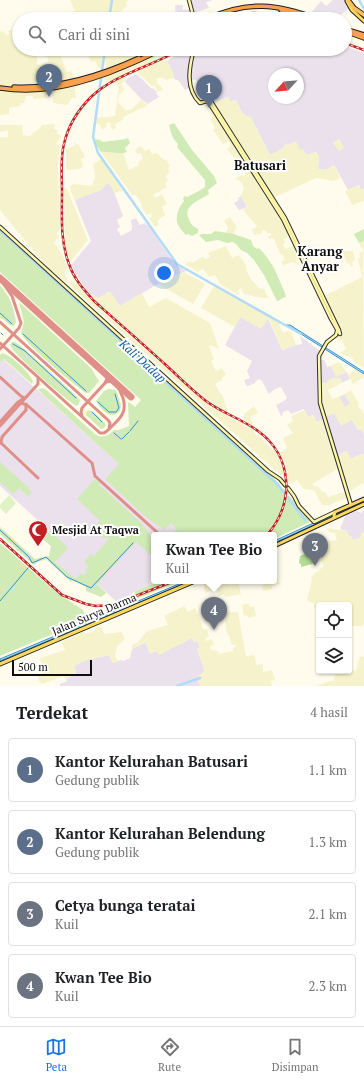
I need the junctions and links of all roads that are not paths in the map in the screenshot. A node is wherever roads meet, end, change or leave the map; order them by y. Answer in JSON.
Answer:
{"nodes":[{"id":1,"x":189,"y":1,"type":"edge"},
{"id":2,"x":349,"y":1,"type":"edge"},
{"id":3,"x":192,"y":12,"type":"edge"},
{"id":4,"x":223,"y":12,"type":"edge"},
{"id":5,"x":229,"y":12,"type":"edge"},
{"id":6,"x":289,"y":12,"type":"edge"},
{"id":7,"x":296,"y":12,"type":"edge"},
{"id":8,"x":363,"y":14,"type":"edge"},
{"id":9,"x":364,"y":21,"type":"edge"},
{"id":10,"x":352,"y":33,"type":"edge"},
{"id":11,"x":364,"y":37,"type":"edge"},
{"id":12,"x":142,"y":56,"type":"edge"},
{"id":13,"x":147,"y":56,"type":"edge"},
{"id":14,"x":192,"y":56,"type":"edge"},
{"id":15,"x":105,"y":72,"type":"junction"},
{"id":16,"x":0,"y":87,"type":"edge"},
{"id":17,"x":0,"y":227,"type":"edge"},
{"id":18,"x":332,"y":318,"type":"junction"},
{"id":19,"x":337,"y":330,"type":"junction"},
{"id":20,"x":340,"y":334,"type":"junction"},
{"id":21,"x":324,"y":348,"type":"junction"},
{"id":22,"x":364,"y":499,"type":"edge"},
{"id":23,"x":352,"y":504,"type":"junction"},
{"id":24,"x":364,"y":504,"type":"edge"},
{"id":25,"x":335,"y":515,"type":"junction"},
{"id":26,"x":277,"y":544,"type":"edge"},
{"id":27,"x":186,"y":584,"type":"edge"},
{"id":28,"x":0,"y":663,"type":"edge"}],
"edges":[{"from":1,"to":3,"type":"main road"},
{"from":2,"to":8,"type":"highway"},
{"from":2,"to":9,"type":"main road"},
{"from":4,"to":7,"type":"highway"},
{"from":5,"to":6,"type":"highway"},
{"from":10,"to":11,"type":"highway"},
{"from":12,"to":15,"type":"highway"},
{"from":13,"to":15,"type":"highway"},
{"from":14,"to":18,"type":"main road"},
{"from":15,"to":16,"type":"highway"},
{"from":17,"to":25,"type":"main road"},
{"from":18,"to":19,"type":"main road"},
{"from":18,"to":20,"type":"main road"},
{"from":19,"to":20,"type":"main road"},
{"from":19,"to":21,"type":"main road"},
{"from":20,"to":21,"type":"main road"},
{"from":21,"to":23,"type":"main road"},
{"from":22,"to":23,"type":"main road"},
{"from":23,"to":25,"type":"main road"},
{"from":24,"to":25,"type":"main road"},
{"from":25,"to":26,"type":"main road"},
{"from":27,"to":28,"type":"main road","name":"Jalan Surya Darma"}]}
